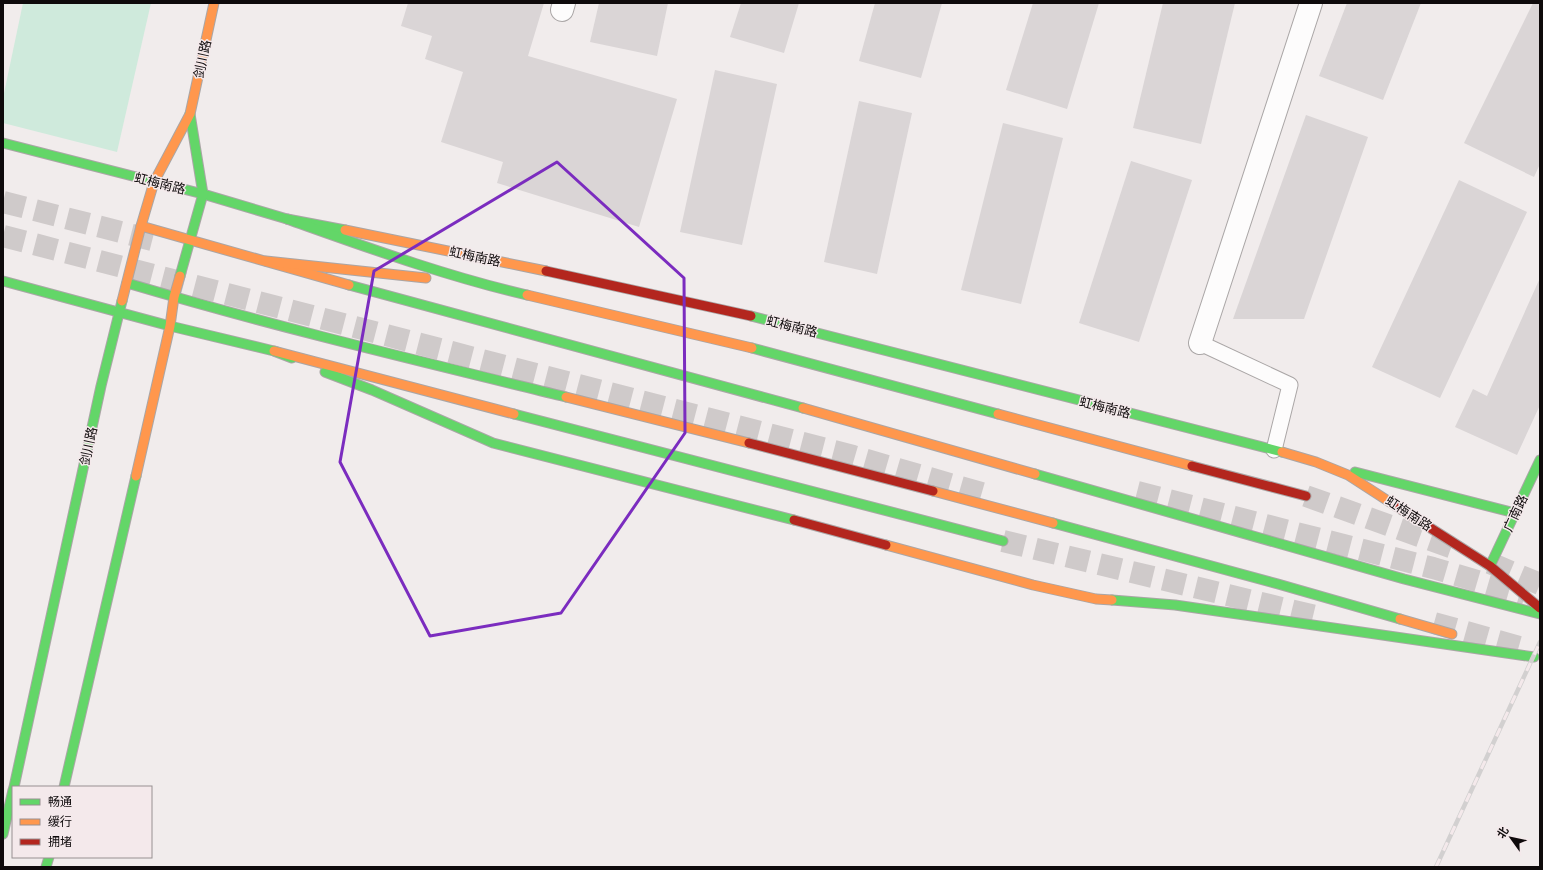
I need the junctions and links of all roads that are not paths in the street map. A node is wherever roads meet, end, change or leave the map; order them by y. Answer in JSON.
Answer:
{"nodes":[{"id":1,"x":214,"y":3,"type":"edge"},
{"id":2,"x":1311,"y":3,"type":"edge"},
{"id":3,"x":190,"y":114,"type":"junction"},
{"id":4,"x":3,"y":143,"type":"edge"},
{"id":5,"x":154,"y":182,"type":"junction"},
{"id":6,"x":203,"y":194,"type":"junction"},
{"id":7,"x":287,"y":219,"type":"junction"},
{"id":8,"x":141,"y":226,"type":"junction"},
{"id":9,"x":192,"y":240,"type":"junction"},
{"id":10,"x":266,"y":261,"type":"junction"},
{"id":11,"x":3,"y":281,"type":"edge"},
{"id":12,"x":127,"y":283,"type":"junction"},
{"id":13,"x":479,"y":284,"type":"junction"},
{"id":14,"x":174,"y":297,"type":"junction"},
{"id":15,"x":120,"y":312,"type":"junction"},
{"id":16,"x":170,"y":326,"type":"junction"},
{"id":17,"x":1200,"y":343,"type":"joint"},
{"id":18,"x":274,"y":351,"type":"junction"},
{"id":19,"x":1274,"y":450,"type":"junction"},
{"id":20,"x":1540,"y":460,"type":"edge"},
{"id":21,"x":1316,"y":462,"type":"junction"},
{"id":22,"x":1306,"y":496,"type":"tunnel mouth"},
{"id":23,"x":1515,"y":513,"type":"junction"},
{"id":24,"x":1003,"y":541,"type":"tunnel mouth"},
{"id":25,"x":1490,"y":566,"type":"junction"},
{"id":26,"x":1540,"y":608,"type":"edge"},
{"id":27,"x":1540,"y":614,"type":"edge"},
{"id":28,"x":1537,"y":658,"type":"edge"},
{"id":29,"x":13,"y":786,"type":"edge"},
{"id":30,"x":64,"y":786,"type":"edge"},
{"id":31,"x":12,"y":793,"type":"edge"},
{"id":32,"x":3,"y":834,"type":"edge"}],
"edges":[{"from":1,"to":3,"type":"main road","name":"剑川路"},
{"from":2,"to":17,"type":"street"},
{"from":3,"to":5,"type":"main road","name":"剑川路"},
{"from":3,"to":6,"type":"main road","name":"剑川路"},
{"from":4,"to":5,"type":"main road","name":"虹梅南路"},
{"from":5,"to":6,"type":"main road","name":"虹梅南路"},
{"from":5,"to":8,"type":"main road","name":"剑川路"},
{"from":6,"to":7,"type":"main road","name":"虹梅南路"},
{"from":6,"to":9,"type":"main road","name":"剑川路"},
{"from":7,"to":13,"type":"main road"},
{"from":7,"to":19,"type":"main road","name":"虹梅南路"},
{"from":8,"to":9,"type":"main road"},
{"from":8,"to":12,"type":"main road","name":"剑川路"},
{"from":9,"to":10,"type":"main road"},
{"from":9,"to":14,"type":"main road","name":"剑川路"},
{"from":10,"to":13,"type":"main road"},
{"from":10,"to":27,"type":"main road"},
{"from":11,"to":15,"type":"main road"},
{"from":12,"to":14,"type":"main road"},
{"from":12,"to":15,"type":"main road","name":"剑川路"},
{"from":13,"to":22,"type":"main road"},
{"from":14,"to":16,"type":"main road","name":"剑川路"},
{"from":14,"to":28,"type":"main road"},
{"from":15,"to":16,"type":"main road"},
{"from":15,"to":29,"type":"main road","name":"剑川路"},
{"from":16,"to":18,"type":"main road"},
{"from":16,"to":30,"type":"main road","name":"剑川路"},
{"from":17,"to":19,"type":"lane"},
{"from":18,"to":24,"type":"main road"},
{"from":18,"to":28,"type":"main road"},
{"from":19,"to":21,"type":"main road","name":"虹梅南路"},
{"from":20,"to":23,"type":"main road","name":"广南路"},
{"from":21,"to":23,"type":"main road"},
{"from":21,"to":25,"type":"main road","name":"虹梅南路"},
{"from":23,"to":25,"type":"main road","name":"广南路"},
{"from":25,"to":26,"type":"main road","name":"虹梅南路"},
{"from":31,"to":32,"type":"main road","name":"剑川路"}]}
